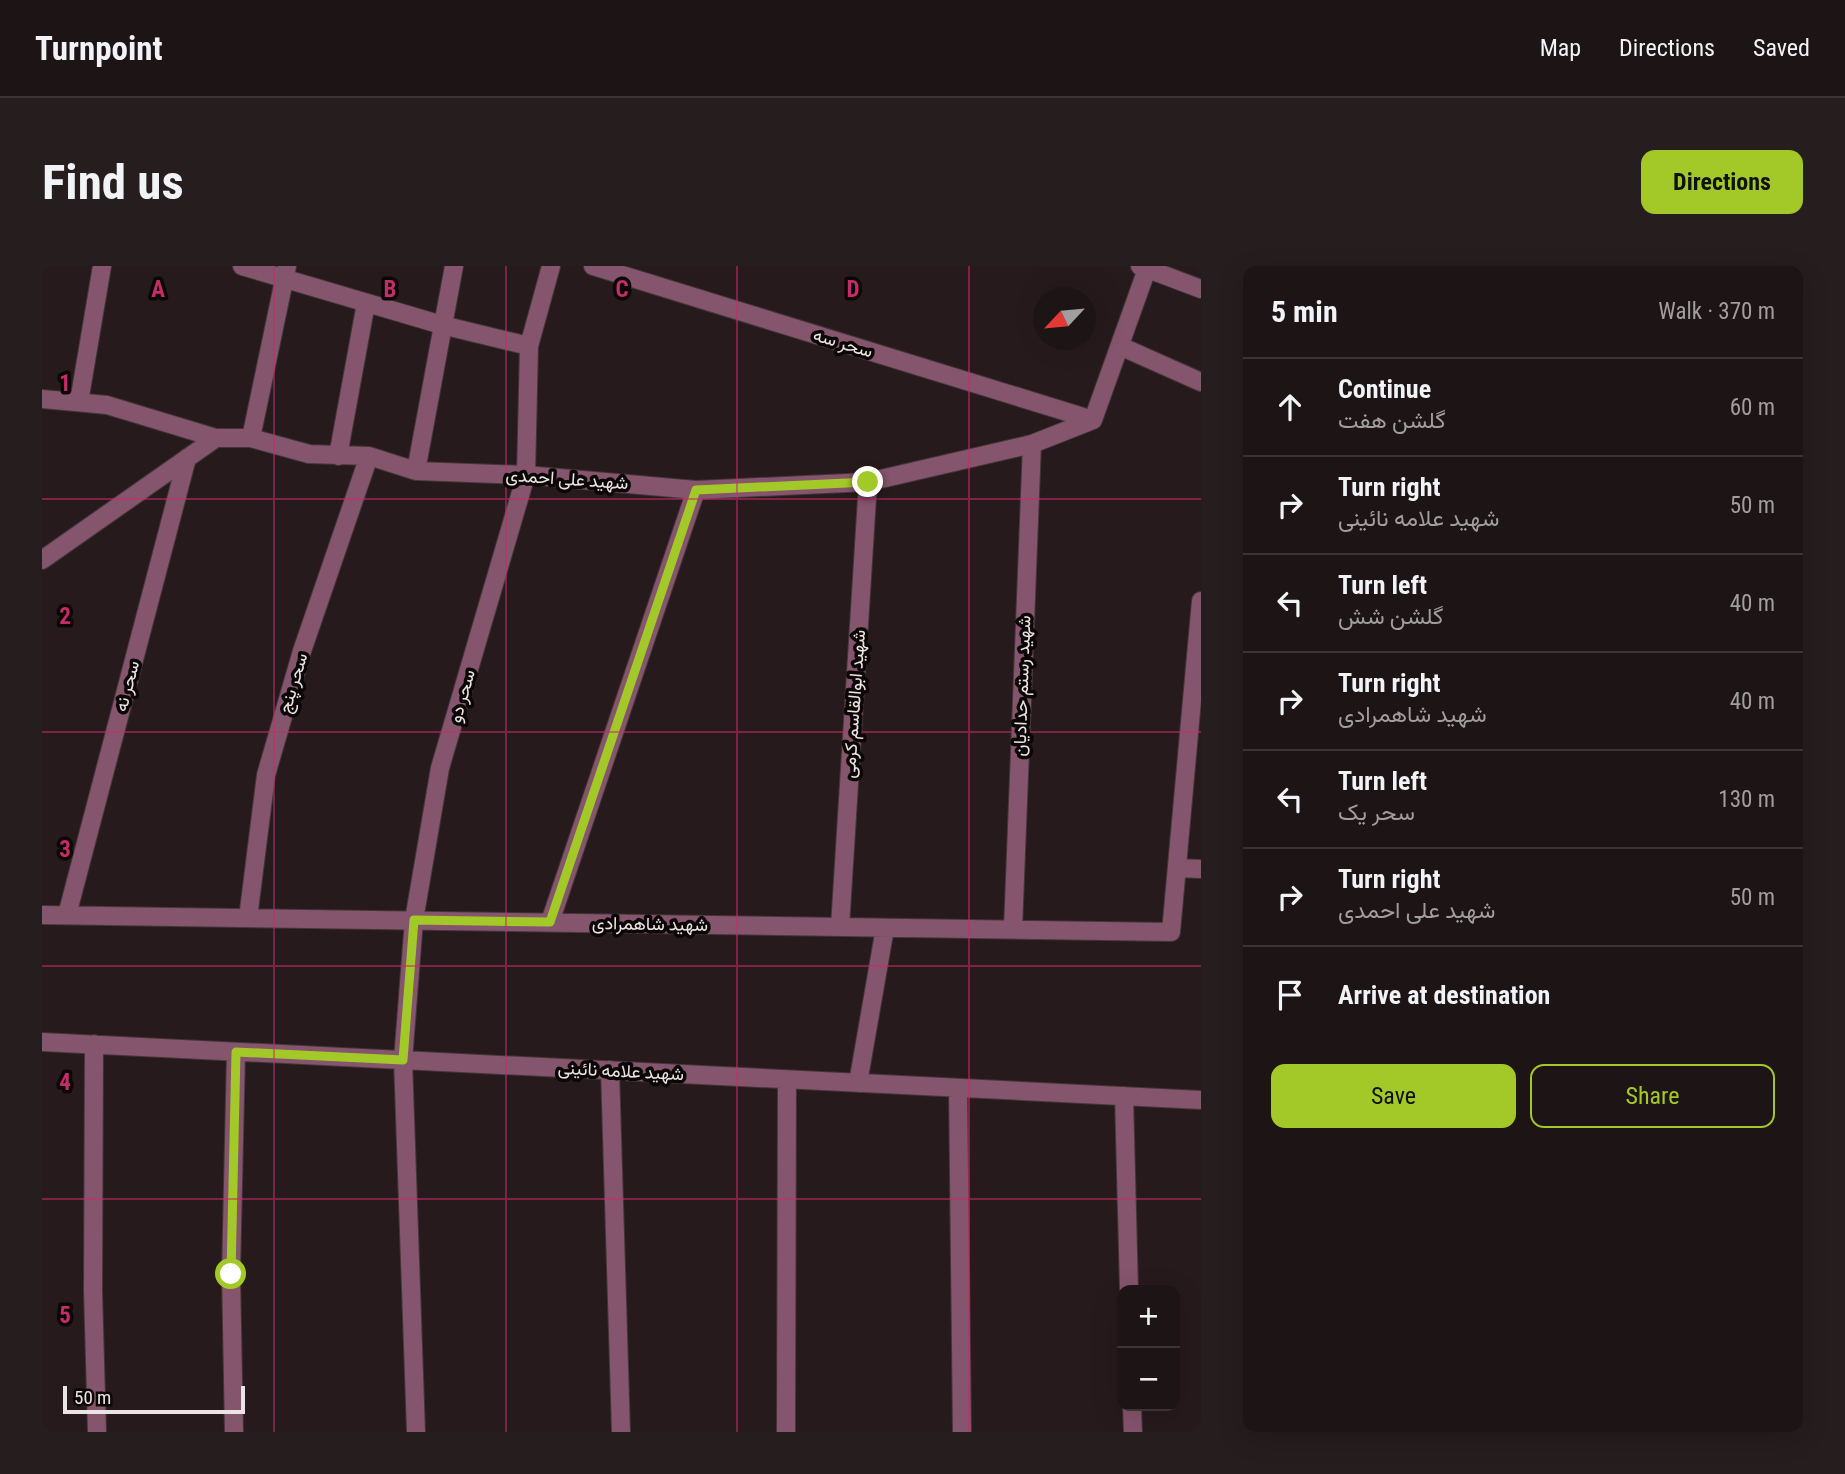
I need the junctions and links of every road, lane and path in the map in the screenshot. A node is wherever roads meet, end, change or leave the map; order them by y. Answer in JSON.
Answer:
{"nodes":[{"id":1,"x":102,"y":266,"type":"edge"},
{"id":2,"x":242,"y":266,"type":"edge"},
{"id":3,"x":454,"y":266,"type":"edge"},
{"id":4,"x":551,"y":266,"type":"edge"},
{"id":5,"x":593,"y":266,"type":"edge"},
{"id":6,"x":1143,"y":267,"type":"edge"},
{"id":7,"x":286,"y":272,"type":"edge"},
{"id":8,"x":1201,"y":289,"type":"edge"},
{"id":9,"x":366,"y":303,"type":"junction"},
{"id":10,"x":442,"y":325,"type":"junction"},
{"id":11,"x":529,"y":346,"type":"junction"},
{"id":12,"x":1120,"y":346,"type":"junction"},
{"id":13,"x":1201,"y":382,"type":"edge"},
{"id":14,"x":42,"y":399,"type":"edge"},
{"id":15,"x":79,"y":402,"type":"junction"},
{"id":16,"x":1093,"y":420,"type":"junction"},
{"id":17,"x":216,"y":438,"type":"junction"},
{"id":18,"x":251,"y":438,"type":"junction"},
{"id":19,"x":1032,"y":444,"type":"junction"},
{"id":20,"x":338,"y":456,"type":"junction"},
{"id":21,"x":369,"y":456,"type":"junction"},
{"id":22,"x":187,"y":458,"type":"junction"},
{"id":23,"x":415,"y":471,"type":"junction"},
{"id":24,"x":526,"y":475,"type":"junction"},
{"id":25,"x":868,"y":482,"type":"junction"},
{"id":26,"x":696,"y":490,"type":"junction"},
{"id":27,"x":42,"y":559,"type":"edge"},
{"id":28,"x":1201,"y":601,"type":"edge"},
{"id":29,"x":1177,"y":868,"type":"junction"},
{"id":30,"x":1201,"y":869,"type":"edge"},
{"id":31,"x":42,"y":915,"type":"edge"},
{"id":32,"x":67,"y":915,"type":"junction"},
{"id":33,"x":248,"y":918,"type":"junction"},
{"id":34,"x":414,"y":920,"type":"junction"},
{"id":35,"x":550,"y":922,"type":"junction"},
{"id":36,"x":841,"y":927,"type":"junction"},
{"id":37,"x":885,"y":928,"type":"junction"},
{"id":38,"x":1013,"y":929,"type":"junction"},
{"id":39,"x":42,"y":1042,"type":"edge"},
{"id":40,"x":93,"y":1044,"type":"junction"},
{"id":41,"x":236,"y":1052,"type":"junction"},
{"id":42,"x":403,"y":1060,"type":"junction"},
{"id":43,"x":610,"y":1070,"type":"junction"},
{"id":44,"x":787,"y":1080,"type":"junction"},
{"id":45,"x":858,"y":1083,"type":"junction"},
{"id":46,"x":958,"y":1088,"type":"junction"},
{"id":47,"x":1124,"y":1097,"type":"junction"},
{"id":48,"x":1201,"y":1100,"type":"edge"},
{"id":49,"x":1129,"y":1285,"type":"edge"},
{"id":50,"x":1132,"y":1411,"type":"edge"},
{"id":51,"x":97,"y":1432,"type":"edge"},
{"id":52,"x":234,"y":1432,"type":"edge"},
{"id":53,"x":415,"y":1432,"type":"edge"},
{"id":54,"x":621,"y":1432,"type":"edge"},
{"id":55,"x":786,"y":1432,"type":"edge"},
{"id":56,"x":962,"y":1432,"type":"edge"},
{"id":57,"x":1133,"y":1432,"type":"edge"}],
"edges":[{"from":1,"to":15,"type":"street"},
{"from":2,"to":7,"type":"street"},
{"from":3,"to":10,"type":"street"},
{"from":4,"to":11,"type":"street"},
{"from":5,"to":16,"type":"street","name":"سحر سه"},
{"from":6,"to":8,"type":"street"},
{"from":6,"to":12,"type":"street"},
{"from":7,"to":9,"type":"street"},
{"from":7,"to":18,"type":"street"},
{"from":9,"to":10,"type":"street"},
{"from":9,"to":20,"type":"street"},
{"from":10,"to":11,"type":"street"},
{"from":10,"to":23,"type":"street"},
{"from":11,"to":24,"type":"street"},
{"from":12,"to":13,"type":"street"},
{"from":12,"to":16,"type":"street"},
{"from":14,"to":15,"type":"street","name":"شهید علی احمدی"},
{"from":15,"to":17,"type":"street","name":"شهید علی احمدی"},
{"from":16,"to":19,"type":"street","name":"شهید علی احمدی"},
{"from":17,"to":18,"type":"street","name":"شهید علی احمدی"},
{"from":17,"to":22,"type":"street"},
{"from":18,"to":20,"type":"street","name":"شهید علی احمدی"},
{"from":19,"to":25,"type":"street","name":"شهید علی احمدی"},
{"from":19,"to":38,"type":"street","name":"شهید رستم حدادیان"},
{"from":20,"to":21,"type":"street","name":"شهید علی احمدی"},
{"from":21,"to":23,"type":"street","name":"شهید علی احمدی"},
{"from":21,"to":33,"type":"street","name":"سحر پنج"},
{"from":22,"to":27,"type":"street"},
{"from":22,"to":32,"type":"street","name":"سحر نه"},
{"from":23,"to":24,"type":"street","name":"شهید علی احمدی"},
{"from":24,"to":26,"type":"street","name":"شهید علی احمدی"},
{"from":24,"to":34,"type":"street","name":"سحر دو"},
{"from":25,"to":26,"type":"street","name":"شهید علی احمدی"},
{"from":25,"to":36,"type":"street","name":"شهید ابوالقاسم کرمی"},
{"from":26,"to":35,"type":"street"},
{"from":28,"to":29,"type":"street"},
{"from":29,"to":30,"type":"street"},
{"from":29,"to":38,"type":"street","name":"شهید شاهمرادی"},
{"from":31,"to":32,"type":"street","name":"شهید شاهمرادی"},
{"from":32,"to":33,"type":"street","name":"شهید شاهمرادی"},
{"from":33,"to":34,"type":"street","name":"شهید شاهمرادی"},
{"from":34,"to":35,"type":"street","name":"شهید شاهمرادی"},
{"from":34,"to":42,"type":"street","name":"سحر دو"},
{"from":35,"to":36,"type":"street","name":"شهید شاهمرادی"},
{"from":36,"to":37,"type":"street","name":"شهید شاهمرادی"},
{"from":37,"to":38,"type":"street","name":"شهید شاهمرادی"},
{"from":37,"to":45,"type":"street"},
{"from":39,"to":40,"type":"street","name":"شهید علامه‌ نائینی"},
{"from":40,"to":41,"type":"street","name":"شهید علامه‌ نائینی"},
{"from":40,"to":51,"type":"street"},
{"from":41,"to":42,"type":"street","name":"شهید علامه‌ نائینی"},
{"from":41,"to":52,"type":"street"},
{"from":42,"to":43,"type":"street","name":"شهید علامه‌ نائینی"},
{"from":42,"to":53,"type":"street","name":"سحر دو"},
{"from":43,"to":44,"type":"street","name":"شهید علامه‌ نائینی"},
{"from":43,"to":54,"type":"street"},
{"from":44,"to":45,"type":"street","name":"شهید علامه‌ نائینی"},
{"from":44,"to":55,"type":"street"},
{"from":45,"to":46,"type":"street","name":"شهید علامه‌ نائینی"},
{"from":46,"to":47,"type":"street","name":"شهید علامه‌ نائینی"},
{"from":46,"to":56,"type":"street"},
{"from":47,"to":48,"type":"street","name":"شهید علامه‌ نائینی"},
{"from":47,"to":49,"type":"street"},
{"from":50,"to":57,"type":"street"}]}
